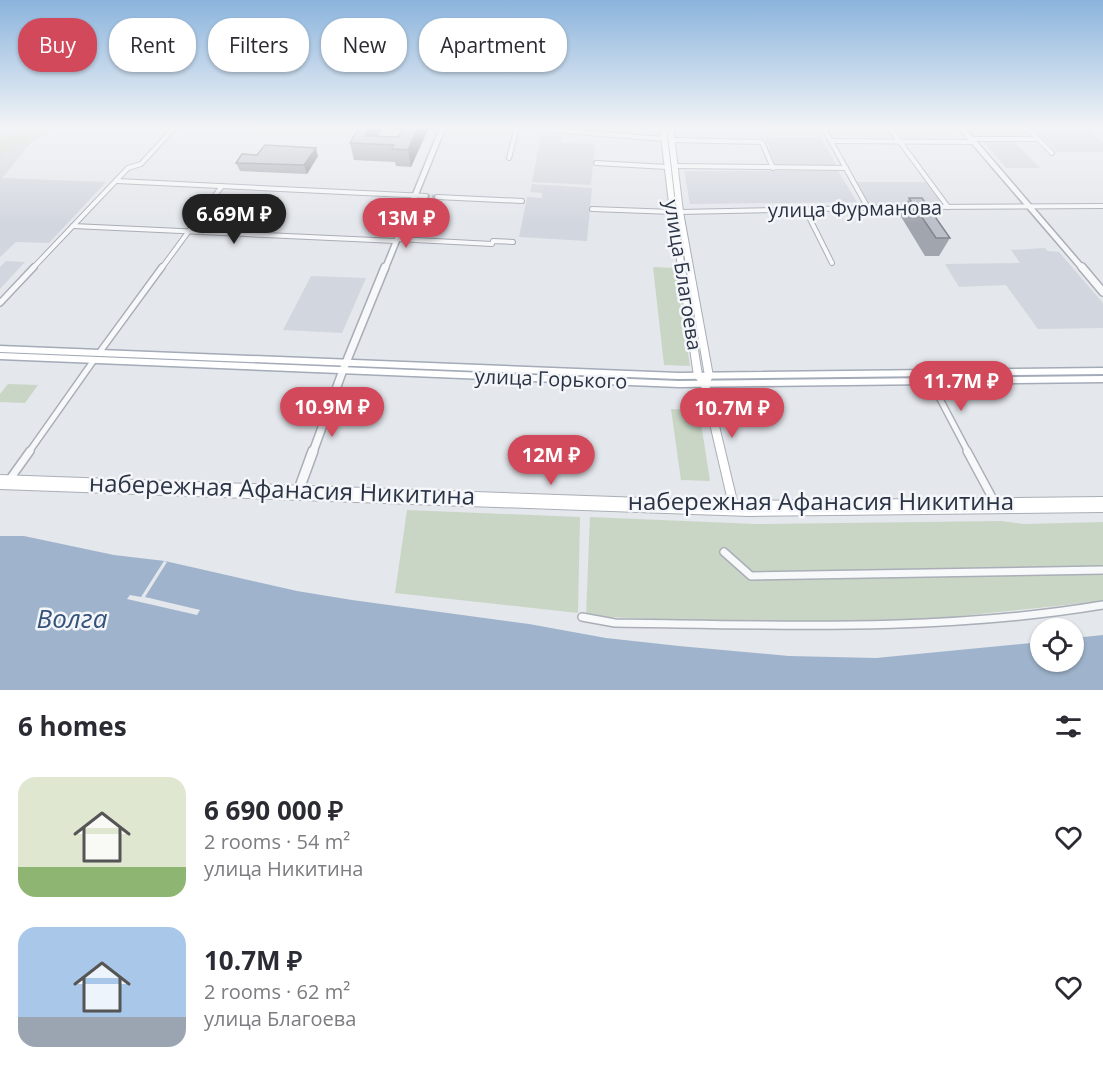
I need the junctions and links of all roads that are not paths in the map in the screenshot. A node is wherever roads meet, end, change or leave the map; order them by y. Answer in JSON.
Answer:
{"nodes":[{"id":1,"x":145,"y":159,"type":"edge"},
{"id":2,"x":430,"y":159,"type":"edge"},
{"id":3,"x":669,"y":159,"type":"edge"},
{"id":4,"x":769,"y":159,"type":"edge"},
{"id":5,"x":841,"y":159,"type":"edge"},
{"id":6,"x":913,"y":159,"type":"edge"},
{"id":7,"x":988,"y":159,"type":"edge"},
{"id":8,"x":596,"y":163,"type":"dead end"},
{"id":9,"x":670,"y":166,"type":"junction"},
{"id":10,"x":773,"y":168,"type":"junction"},
{"id":11,"x":846,"y":168,"type":"junction"},
{"id":12,"x":117,"y":181,"type":"junction"},
{"id":13,"x":222,"y":186,"type":"junction"},
{"id":14,"x":415,"y":196,"type":"junction"},
{"id":15,"x":426,"y":196,"type":"tunnel mouth"},
{"id":16,"x":437,"y":197,"type":"tunnel mouth"},
{"id":17,"x":522,"y":201,"type":"dead end"},
{"id":18,"x":1103,"y":206,"type":"edge"},
{"id":19,"x":948,"y":207,"type":"junction"},
{"id":20,"x":1029,"y":207,"type":"junction"},
{"id":21,"x":868,"y":208,"type":"junction"},
{"id":22,"x":592,"y":209,"type":"dead end"},
{"id":23,"x":806,"y":211,"type":"junction"},
{"id":24,"x":677,"y":212,"type":"junction"},
{"id":25,"x":74,"y":226,"type":"junction"},
{"id":26,"x":189,"y":232,"type":"junction"},
{"id":27,"x":397,"y":240,"type":"junction"},
{"id":28,"x":513,"y":242,"type":"dead end"},
{"id":29,"x":832,"y":263,"type":"dead end"},
{"id":30,"x":1103,"y":292,"type":"edge"},
{"id":31,"x":0,"y":303,"type":"edge"},
{"id":32,"x":0,"y":349,"type":"edge"},
{"id":33,"x":0,"y":356,"type":"edge"},
{"id":34,"x":97,"y":356,"type":"junction"},
{"id":35,"x":345,"y":366,"type":"junction"},
{"id":36,"x":1103,"y":371,"type":"edge"},
{"id":37,"x":698,"y":376,"type":"junction"},
{"id":38,"x":929,"y":377,"type":"junction"},
{"id":39,"x":1103,"y":379,"type":"edge"},
{"id":40,"x":707,"y":380,"type":"junction"},
{"id":41,"x":5,"y":479,"type":"edge"},
{"id":42,"x":0,"y":485,"type":"edge"},
{"id":43,"x":298,"y":494,"type":"junction"},
{"id":44,"x":1103,"y":501,"type":"edge"},
{"id":45,"x":995,"y":503,"type":"junction"},
{"id":46,"x":734,"y":508,"type":"junction"},
{"id":47,"x":1103,"y":508,"type":"edge"},
{"id":48,"x":724,"y":552,"type":"dead end"},
{"id":49,"x":1103,"y":570,"type":"edge"},
{"id":50,"x":1103,"y":605,"type":"edge"},
{"id":51,"x":582,"y":617,"type":"dead end"}],
"edges":[{"from":1,"to":12,"type":"street"},
{"from":2,"to":14,"type":"street"},
{"from":3,"to":9,"type":"main road","name":"улица Благоева"},
{"from":4,"to":10,"type":"street"},
{"from":5,"to":11,"type":"street"},
{"from":6,"to":19,"type":"street"},
{"from":7,"to":20,"type":"street"},
{"from":8,"to":9,"type":"street"},
{"from":9,"to":10,"type":"street"},
{"from":9,"to":24,"type":"main road","name":"улица Благоева"},
{"from":10,"to":11,"type":"street"},
{"from":11,"to":21,"type":"street"},
{"from":12,"to":13,"type":"street"},
{"from":12,"to":25,"type":"street"},
{"from":13,"to":14,"type":"street"},
{"from":13,"to":26,"type":"street"},
{"from":14,"to":15,"type":"street"},
{"from":14,"to":27,"type":"street"},
{"from":16,"to":17,"type":"street"},
{"from":18,"to":20,"type":"street","name":"улица Фурманова"},
{"from":19,"to":20,"type":"street","name":"улица Фурманова"},
{"from":19,"to":21,"type":"street","name":"улица Фурманова"},
{"from":20,"to":30,"type":"street"},
{"from":21,"to":23,"type":"street","name":"улица Фурманова"},
{"from":22,"to":24,"type":"street","name":"улица Фурманова"},
{"from":23,"to":24,"type":"street","name":"улица Фурманова"},
{"from":23,"to":29,"type":"street"},
{"from":24,"to":37,"type":"main road","name":"улица Благоева"},
{"from":24,"to":40,"type":"main road","name":"улица Благоева"},
{"from":25,"to":26,"type":"street"},
{"from":25,"to":31,"type":"street"},
{"from":26,"to":27,"type":"street"},
{"from":26,"to":34,"type":"street"},
{"from":27,"to":28,"type":"street"},
{"from":27,"to":35,"type":"street"},
{"from":32,"to":34,"type":"main road","name":"улица Горького"},
{"from":33,"to":34,"type":"main road","name":"улица Горького"},
{"from":34,"to":35,"type":"main road","name":"улица Горького"},
{"from":34,"to":41,"type":"street"},
{"from":35,"to":37,"type":"main road","name":"улица Горького"},
{"from":35,"to":40,"type":"main road","name":"улица Горького"},
{"from":35,"to":43,"type":"street"},
{"from":36,"to":38,"type":"main road","name":"улица Горького"},
{"from":37,"to":40,"type":"main road","name":"улица Горького"},
{"from":38,"to":39,"type":"main road","name":"улица Горького"},
{"from":38,"to":40,"type":"main road","name":"улица Горького"},
{"from":38,"to":45,"type":"street"},
{"from":40,"to":46,"type":"main road","name":"улица Благоева"},
{"from":41,"to":43,"type":"main road","name":"набережная Афанасия Никитина"},
{"from":42,"to":43,"type":"main road","name":"набережная Афанасия Никитина"},
{"from":43,"to":46,"type":"main road","name":"набережная Афанасия Никитина"},
{"from":44,"to":45,"type":"main road","name":"набережная Афанасия Никитина"},
{"from":45,"to":46,"type":"main road","name":"набережная Афанасия Никитина"},
{"from":46,"to":47,"type":"main road","name":"набережная Афанасия Никитина"},
{"from":48,"to":49,"type":"street"},
{"from":50,"to":51,"type":"street"}]}
